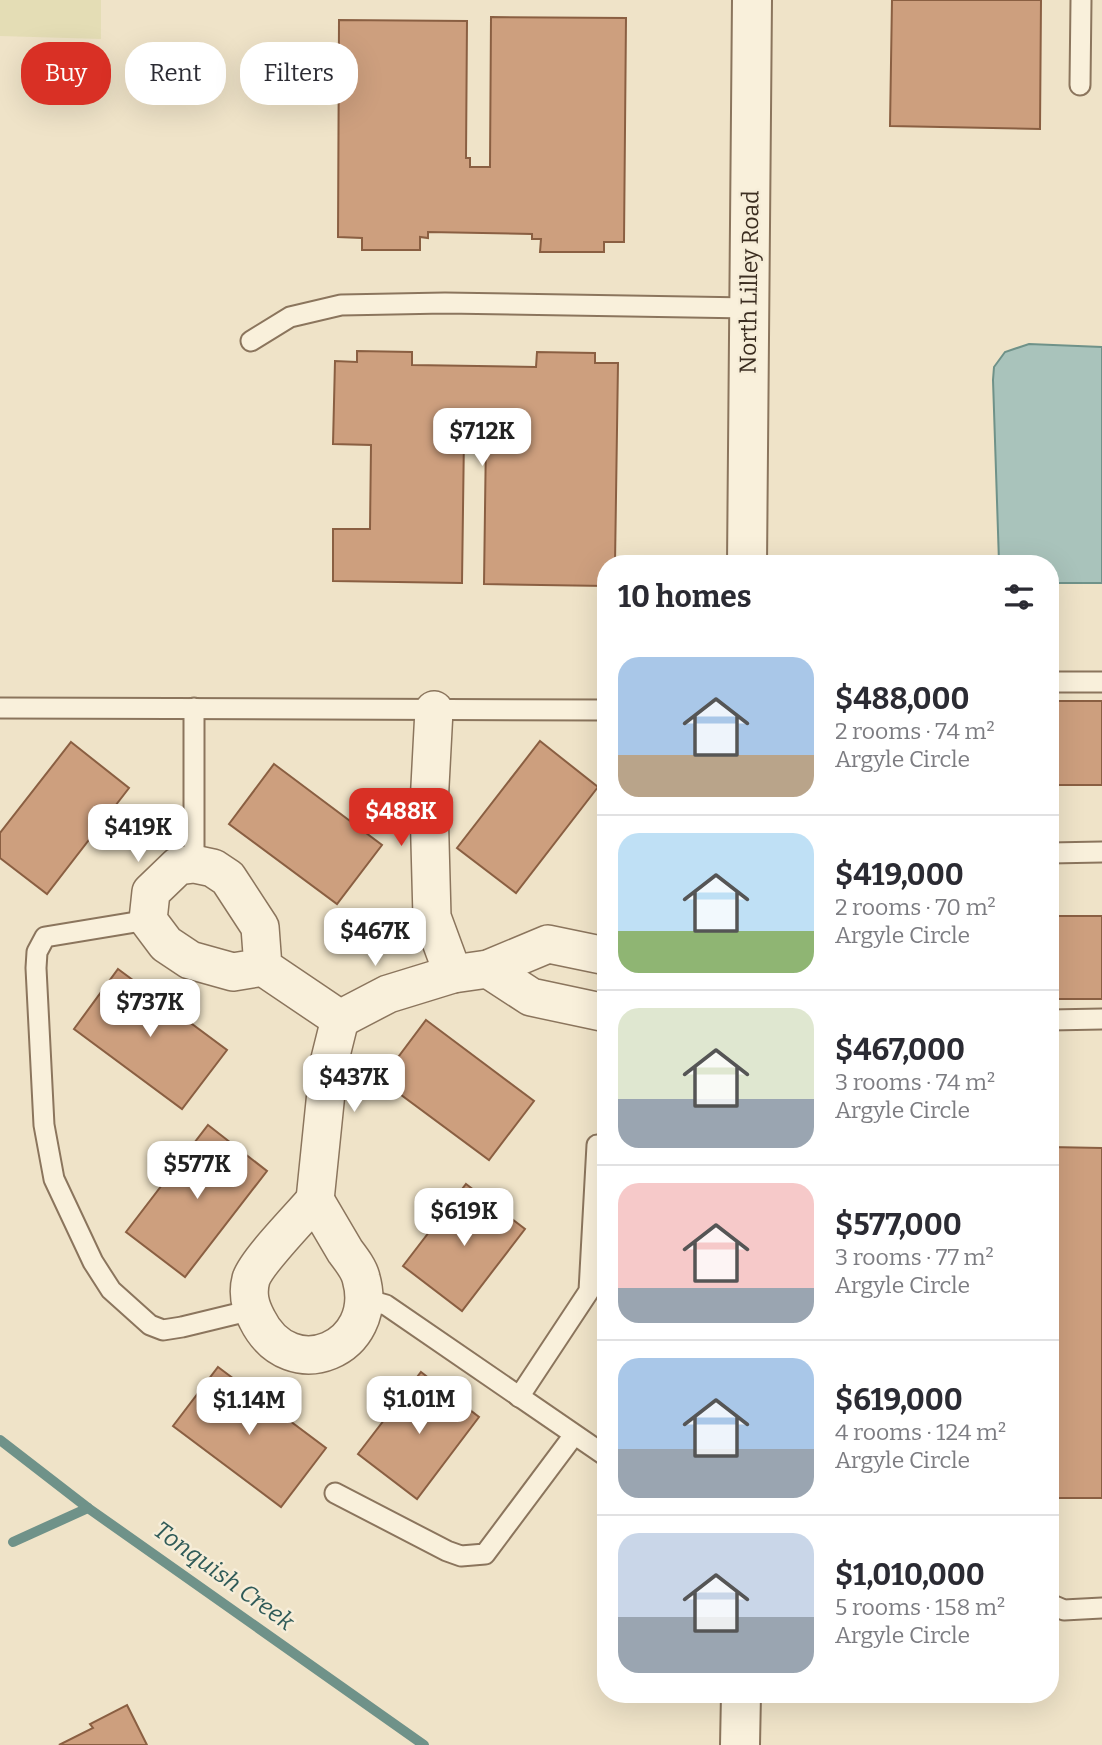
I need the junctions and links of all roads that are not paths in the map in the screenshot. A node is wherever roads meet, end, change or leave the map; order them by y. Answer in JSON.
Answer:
{"nodes":[{"id":1,"x":752,"y":0,"type":"edge"},
{"id":2,"x":1081,"y":0,"type":"edge"},
{"id":3,"x":1080,"y":85,"type":"dead end"},
{"id":4,"x":749,"y":308,"type":"junction"},
{"id":5,"x":251,"y":341,"type":"dead end"},
{"id":6,"x":747,"y":555,"type":"edge"},
{"id":7,"x":1059,"y":682,"type":"edge"},
{"id":8,"x":1102,"y":682,"type":"edge"},
{"id":9,"x":0,"y":708,"type":"edge"},
{"id":10,"x":194,"y":708,"type":"junction"},
{"id":11,"x":435,"y":710,"type":"junction"},
{"id":12,"x":597,"y":710,"type":"edge"},
{"id":13,"x":1102,"y":852,"type":"edge"},
{"id":14,"x":1059,"y":853,"type":"edge"},
{"id":15,"x":194,"y":864,"type":"junction"},
{"id":16,"x":148,"y":920,"type":"junction"},
{"id":17,"x":597,"y":954,"type":"edge"},
{"id":18,"x":263,"y":967,"type":"junction"},
{"id":19,"x":470,"y":971,"type":"junction"},
{"id":20,"x":597,"y":1011,"type":"edge"},
{"id":21,"x":340,"y":1019,"type":"junction"},
{"id":22,"x":1102,"y":1019,"type":"edge"},
{"id":23,"x":1059,"y":1020,"type":"edge"},
{"id":24,"x":597,"y":1145,"type":"dead end"},
{"id":25,"x":315,"y":1200,"type":"junction"},
{"id":26,"x":365,"y":1299,"type":"junction"},
{"id":27,"x":253,"y":1310,"type":"junction"},
{"id":28,"x":519,"y":1396,"type":"junction"},
{"id":29,"x":574,"y":1434,"type":"junction"},
{"id":30,"x":597,"y":1451,"type":"edge"},
{"id":31,"x":335,"y":1493,"type":"dead end"},
{"id":32,"x":1059,"y":1608,"type":"edge"},
{"id":33,"x":1102,"y":1608,"type":"edge"},
{"id":34,"x":741,"y":1703,"type":"edge"},
{"id":35,"x":740,"y":1745,"type":"edge"}],
"edges":[{"from":1,"to":4,"type":"street","name":"North Lilley Road"},
{"from":2,"to":3,"type":"lane"},
{"from":4,"to":5,"type":"lane"},
{"from":4,"to":6,"type":"street","name":"North Lilley Road"},
{"from":7,"to":8,"type":"lane"},
{"from":9,"to":10,"type":"lane"},
{"from":10,"to":11,"type":"lane"},
{"from":10,"to":15,"type":"lane"},
{"from":11,"to":12,"type":"lane"},
{"from":11,"to":19,"type":"street"},
{"from":13,"to":14,"type":"lane"},
{"from":15,"to":16,"type":"street"},
{"from":15,"to":18,"type":"street"},
{"from":16,"to":18,"type":"street"},
{"from":16,"to":27,"type":"lane"},
{"from":17,"to":19,"type":"street"},
{"from":18,"to":21,"type":"street"},
{"from":19,"to":20,"type":"street"},
{"from":19,"to":21,"type":"street"},
{"from":21,"to":25,"type":"street"},
{"from":22,"to":23,"type":"lane"},
{"from":24,"to":28,"type":"lane"},
{"from":25,"to":26,"type":"street"},
{"from":25,"to":27,"type":"street"},
{"from":26,"to":27,"type":"street"},
{"from":26,"to":28,"type":"lane"},
{"from":28,"to":29,"type":"lane"},
{"from":29,"to":30,"type":"lane"},
{"from":29,"to":31,"type":"lane"},
{"from":32,"to":33,"type":"lane"},
{"from":34,"to":35,"type":"street"}]}
